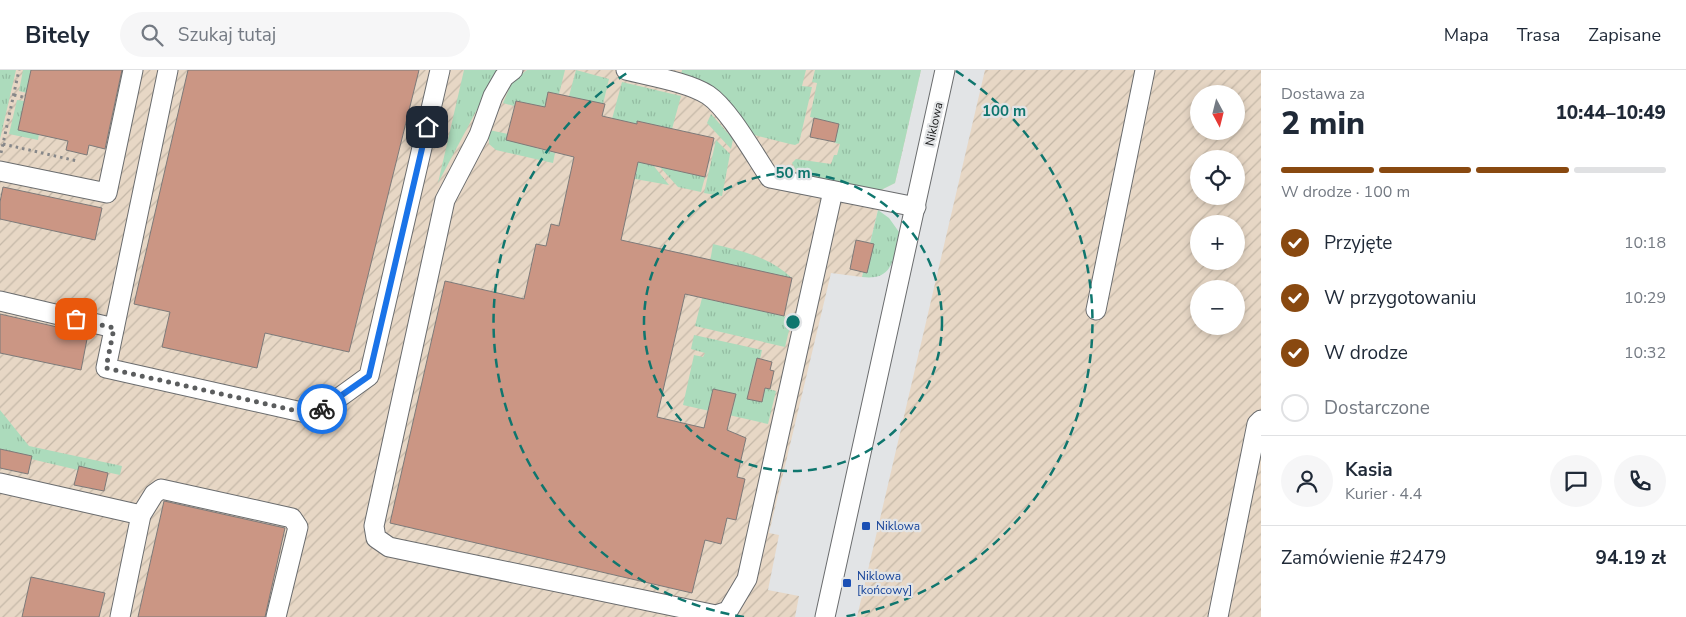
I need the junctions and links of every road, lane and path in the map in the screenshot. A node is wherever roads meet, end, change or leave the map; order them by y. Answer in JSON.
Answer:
{"nodes":[{"id":1,"x":20,"y":70,"type":"edge"},
{"id":2,"x":133,"y":70,"type":"edge"},
{"id":3,"x":168,"y":70,"type":"edge"},
{"id":4,"x":440,"y":70,"type":"edge"},
{"id":5,"x":513,"y":70,"type":"edge"},
{"id":6,"x":626,"y":70,"type":"edge"},
{"id":7,"x":945,"y":70,"type":"edge"},
{"id":8,"x":1145,"y":70,"type":"edge"},
{"id":9,"x":14,"y":95,"type":"junction"},
{"id":10,"x":23,"y":97,"type":"dead end"},
{"id":11,"x":3,"y":144,"type":"junction"},
{"id":12,"x":0,"y":158,"type":"edge"},
{"id":13,"x":77,"y":160,"type":"dead end"},
{"id":14,"x":0,"y":171,"type":"edge"},
{"id":15,"x":833,"y":191,"type":"junction"},
{"id":16,"x":916,"y":207,"type":"junction"},
{"id":17,"x":0,"y":301,"type":"edge"},
{"id":18,"x":1096,"y":310,"type":"dead end"},
{"id":19,"x":114,"y":328,"type":"junction"},
{"id":20,"x":1261,"y":420,"type":"edge"},
{"id":21,"x":0,"y":483,"type":"edge"},
{"id":22,"x":141,"y":515,"type":"junction"},
{"id":23,"x":120,"y":617,"type":"edge"},
{"id":24,"x":276,"y":617,"type":"edge"},
{"id":25,"x":825,"y":617,"type":"edge"},
{"id":26,"x":1218,"y":617,"type":"edge"}],
"edges":[{"from":1,"to":9,"type":"path"},
{"from":2,"to":14,"type":"street"},
{"from":3,"to":19,"type":"street"},
{"from":4,"to":19,"type":"street"},
{"from":5,"to":15,"type":"street"},
{"from":6,"to":15,"type":"street"},
{"from":7,"to":16,"type":"street","name":"Niklowa"},
{"from":8,"to":18,"type":"street"},
{"from":9,"to":10,"type":"path"},
{"from":9,"to":11,"type":"path"},
{"from":11,"to":12,"type":"path"},
{"from":11,"to":13,"type":"path"},
{"from":15,"to":16,"type":"street"},
{"from":16,"to":25,"type":"street","name":"Niklowa"},
{"from":17,"to":19,"type":"street"},
{"from":20,"to":26,"type":"street"},
{"from":21,"to":22,"type":"street"},
{"from":22,"to":23,"type":"street"},
{"from":22,"to":24,"type":"street"}]}
